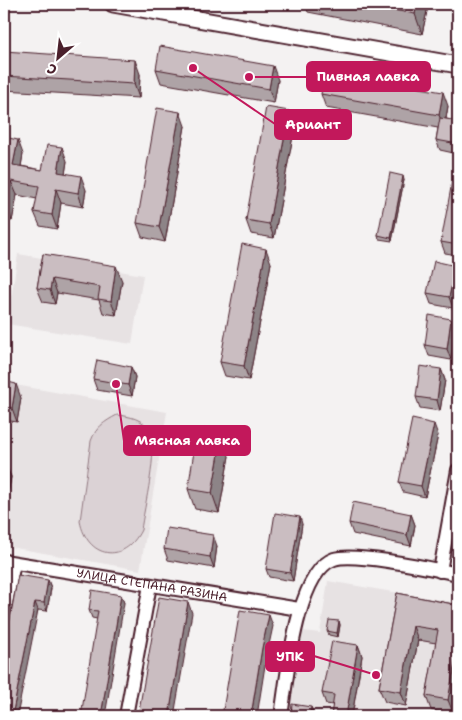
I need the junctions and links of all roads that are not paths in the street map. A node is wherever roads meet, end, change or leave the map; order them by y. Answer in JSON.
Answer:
{"nodes":[{"id":1,"x":113,"y":4,"type":"edge"},
{"id":2,"x":458,"y":65,"type":"edge"},
{"id":3,"x":458,"y":470,"type":"edge"},
{"id":4,"x":9,"y":562,"type":"edge"},
{"id":5,"x":440,"y":571,"type":"junction"},
{"id":6,"x":458,"y":574,"type":"edge"},
{"id":7,"x":150,"y":585,"type":"junction"},
{"id":8,"x":299,"y":609,"type":"junction"},
{"id":9,"x":4,"y":613,"type":"edge"},
{"id":10,"x":126,"y":716,"type":"edge"},
{"id":11,"x":281,"y":716,"type":"edge"}],
"edges":[{"from":1,"to":2,"type":"street"},
{"from":3,"to":5,"type":"street"},
{"from":4,"to":7,"type":"street","name":"УЛИЦА СТЕПАНА РАЗИНА"},
{"from":4,"to":9,"type":"street"},
{"from":5,"to":6,"type":"street"},
{"from":5,"to":8,"type":"street"},
{"from":7,"to":8,"type":"street","name":"УЛИЦА СТЕПАНА РАЗИНА"},
{"from":7,"to":10,"type":"street"},
{"from":8,"to":11,"type":"street"}]}
